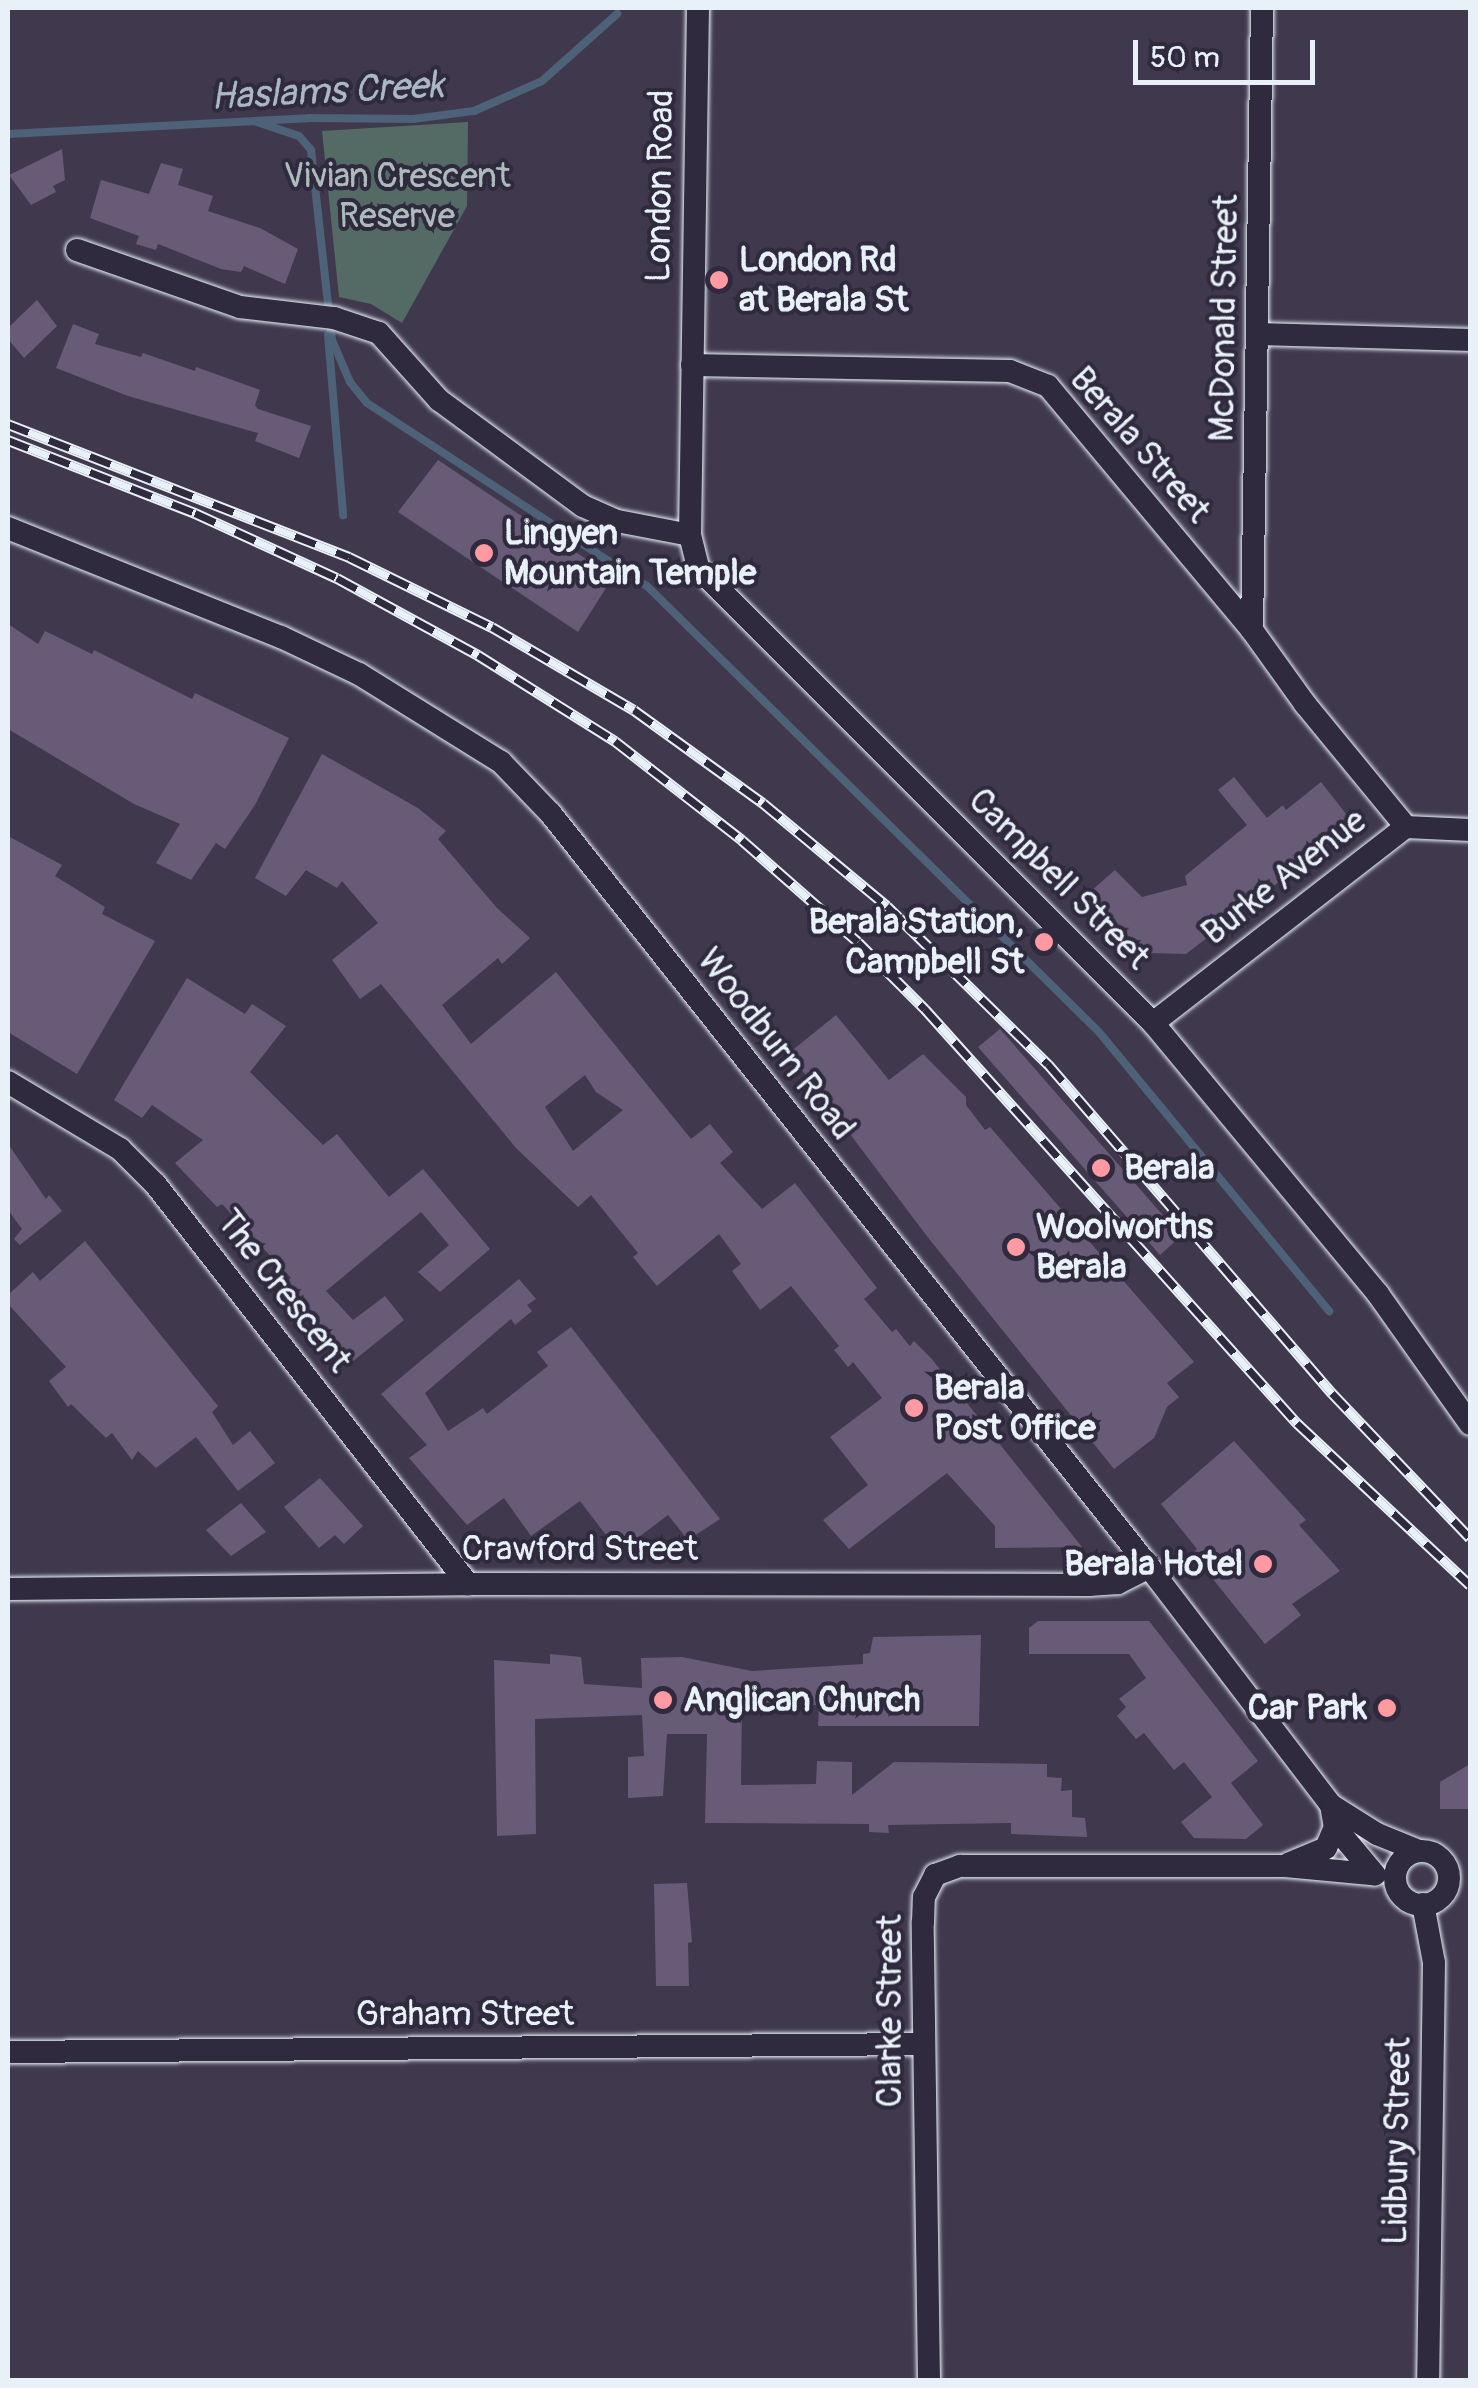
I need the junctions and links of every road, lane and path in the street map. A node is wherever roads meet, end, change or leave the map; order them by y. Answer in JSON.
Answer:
{"nodes":[{"id":1,"x":698,"y":8,"type":"edge"},
{"id":2,"x":1262,"y":8,"type":"edge"},
{"id":3,"x":77,"y":250,"type":"dead end"},
{"id":4,"x":1260,"y":334,"type":"junction"},
{"id":5,"x":1470,"y":340,"type":"edge"},
{"id":6,"x":692,"y":365,"type":"junction"},
{"id":7,"x":8,"y":528,"type":"edge"},
{"id":8,"x":690,"y":535,"type":"junction"},
{"id":9,"x":1252,"y":630,"type":"junction"},
{"id":10,"x":1406,"y":827,"type":"junction"},
{"id":11,"x":1470,"y":830,"type":"edge"},
{"id":12,"x":1153,"y":1023,"type":"junction"},
{"id":13,"x":8,"y":1082,"type":"edge"},
{"id":14,"x":1470,"y":1424,"type":"edge"},
{"id":15,"x":1149,"y":1567,"type":"junction"},
{"id":16,"x":468,"y":1584,"type":"junction"},
{"id":17,"x":8,"y":1589,"type":"edge"},
{"id":18,"x":1333,"y":1816,"type":"junction"},
{"id":19,"x":1419,"y":1851,"type":"junction"},
{"id":20,"x":1470,"y":1860,"type":"edge"},
{"id":21,"x":1285,"y":1866,"type":"junction"},
{"id":22,"x":1446,"y":1868,"type":"junction"},
{"id":23,"x":1370,"y":1874,"type":"junction"},
{"id":24,"x":1395,"y":1878,"type":"junction"},
{"id":25,"x":1423,"y":1904,"type":"junction"},
{"id":26,"x":924,"y":2044,"type":"junction"},
{"id":27,"x":8,"y":2052,"type":"edge"},
{"id":28,"x":928,"y":2380,"type":"edge"},
{"id":29,"x":1428,"y":2380,"type":"edge"}],
"edges":[{"from":1,"to":6,"type":"street","name":"London Road"},
{"from":2,"to":4,"type":"street","name":"McDonald Street"},
{"from":3,"to":8,"type":"street"},
{"from":4,"to":5,"type":"street"},
{"from":4,"to":9,"type":"street","name":"McDonald Street"},
{"from":6,"to":8,"type":"street","name":"Campbell Street"},
{"from":6,"to":9,"type":"street","name":"Berala Street"},
{"from":7,"to":15,"type":"street","name":"Woodburn Road"},
{"from":8,"to":12,"type":"street","name":"Campbell Street"},
{"from":9,"to":10,"type":"street","name":"Berala Street"},
{"from":10,"to":11,"type":"street","name":"Burke Avenue"},
{"from":10,"to":12,"type":"street","name":"Burke Avenue"},
{"from":12,"to":14,"type":"street","name":"Campbell Street"},
{"from":13,"to":16,"type":"street","name":"The Crescent"},
{"from":15,"to":16,"type":"street","name":"Crawford Street"},
{"from":15,"to":18,"type":"street","name":"Woodburn Road"},
{"from":16,"to":17,"type":"street","name":"Crawford Street"},
{"from":18,"to":19,"type":"street","name":"Woodburn Road"},
{"from":18,"to":21,"type":"street","name":"Clarke Street"},
{"from":18,"to":23,"type":"street","name":"Woodburn Road"},
{"from":19,"to":22,"type":"street"},
{"from":19,"to":24,"type":"street"},
{"from":20,"to":22,"type":"street"},
{"from":21,"to":23,"type":"street","name":"Clarke Street"},
{"from":21,"to":26,"type":"street","name":"Clarke Street"},
{"from":22,"to":25,"type":"street"},
{"from":23,"to":24,"type":"street"},
{"from":24,"to":25,"type":"street"},
{"from":25,"to":29,"type":"street","name":"Lidbury Street"},
{"from":26,"to":27,"type":"street","name":"Graham Street"},
{"from":26,"to":28,"type":"street","name":"Clarke Street"}]}
